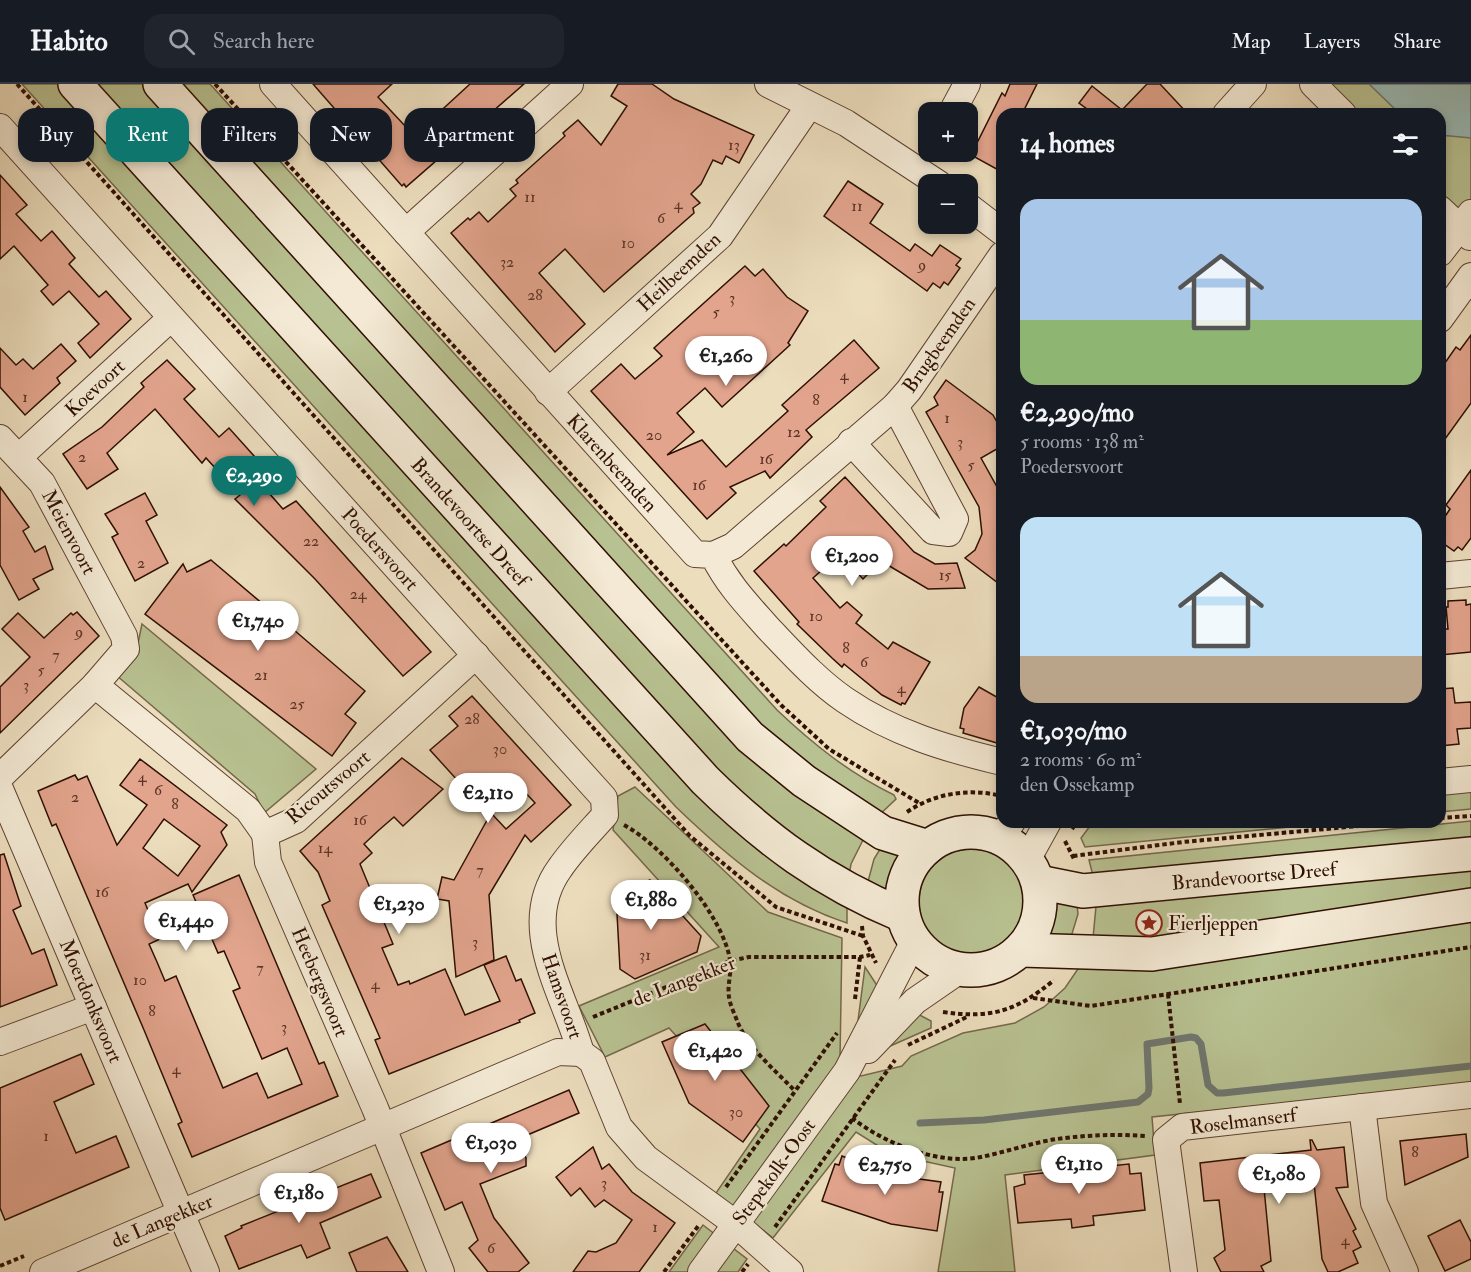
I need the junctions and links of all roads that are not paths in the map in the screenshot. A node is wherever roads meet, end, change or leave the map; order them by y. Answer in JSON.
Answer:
{"nodes":[{"id":1,"x":75,"y":84,"type":"edge"},
{"id":2,"x":160,"y":84,"type":"edge"},
{"id":3,"x":273,"y":84,"type":"edge"},
{"id":4,"x":570,"y":84,"type":"edge"},
{"id":5,"x":768,"y":84,"type":"edge"},
{"id":6,"x":967,"y":84,"type":"edge"},
{"id":7,"x":1253,"y":84,"type":"edge"},
{"id":8,"x":1313,"y":84,"type":"edge"},
{"id":9,"x":957,"y":102,"type":"edge"},
{"id":10,"x":809,"y":106,"type":"junction"},
{"id":11,"x":1231,"y":108,"type":"edge"},
{"id":12,"x":1337,"y":108,"type":"edge"},
{"id":13,"x":0,"y":127,"type":"edge"},
{"id":14,"x":931,"y":169,"type":"edge"},
{"id":15,"x":1446,"y":213,"type":"edge"},
{"id":16,"x":978,"y":214,"type":"edge"},
{"id":17,"x":1467,"y":226,"type":"edge"},
{"id":18,"x":996,"y":227,"type":"edge"},
{"id":19,"x":406,"y":232,"type":"junction"},
{"id":20,"x":1446,"y":247,"type":"edge"},
{"id":21,"x":996,"y":264,"type":"edge"},
{"id":22,"x":1471,"y":276,"type":"edge"},
{"id":23,"x":1446,"y":311,"type":"edge"},
{"id":24,"x":171,"y":318,"type":"junction"},
{"id":25,"x":548,"y":392,"type":"junction"},
{"id":26,"x":895,"y":406,"type":"junction"},
{"id":27,"x":0,"y":438,"type":"edge"},
{"id":28,"x":851,"y":442,"type":"junction"},
{"id":29,"x":19,"y":457,"type":"junction"},
{"id":30,"x":713,"y":555,"type":"junction"},
{"id":31,"x":1471,"y":573,"type":"edge"},
{"id":32,"x":1446,"y":575,"type":"edge"},
{"id":33,"x":476,"y":655,"type":"junction"},
{"id":34,"x":95,"y":685,"type":"junction"},
{"id":35,"x":996,"y":761,"type":"edge"},
{"id":36,"x":0,"y":777,"type":"edge"},
{"id":37,"x":1471,"y":779,"type":"edge"},
{"id":38,"x":1446,"y":781,"type":"edge"},
{"id":39,"x":0,"y":789,"type":"edge"},
{"id":40,"x":605,"y":814,"type":"joint"},
{"id":41,"x":1005,"y":830,"type":"edge"},
{"id":42,"x":1056,"y":831,"type":"edge"},
{"id":43,"x":265,"y":834,"type":"junction"},
{"id":44,"x":928,"y":847,"type":"junction"},
{"id":45,"x":1471,"y":854,"type":"edge"},
{"id":46,"x":1033,"y":871,"type":"junction"},
{"id":47,"x":1471,"y":905,"type":"edge"},
{"id":48,"x":908,"y":928,"type":"junction"},
{"id":49,"x":1021,"y":950,"type":"junction"},
{"id":50,"x":960,"y":970,"type":"junction"},
{"id":51,"x":93,"y":1007,"type":"junction"},
{"id":52,"x":0,"y":1042,"type":"edge"},
{"id":53,"x":581,"y":1053,"type":"junction"},
{"id":54,"x":847,"y":1071,"type":"junction"},
{"id":55,"x":1471,"y":1095,"type":"edge"},
{"id":56,"x":1362,"y":1107,"type":"junction"},
{"id":57,"x":383,"y":1128,"type":"junction"},
{"id":58,"x":182,"y":1213,"type":"junction"},
{"id":59,"x":736,"y":1224,"type":"junction"},
{"id":60,"x":43,"y":1272,"type":"edge"},
{"id":61,"x":206,"y":1272,"type":"edge"},
{"id":62,"x":441,"y":1272,"type":"edge"},
{"id":63,"x":701,"y":1272,"type":"edge"},
{"id":64,"x":790,"y":1272,"type":"edge"},
{"id":65,"x":1184,"y":1272,"type":"edge"},
{"id":66,"x":1405,"y":1272,"type":"edge"}],
"edges":[{"from":1,"to":48,"type":"main road","name":"Brandevoortse Dreef"},
{"from":2,"to":44,"type":"main road"},
{"from":3,"to":19,"type":"street","name":"Klarenbeemden"},
{"from":4,"to":19,"type":"street"},
{"from":5,"to":10,"type":"street"},
{"from":6,"to":9,"type":"street"},
{"from":7,"to":11,"type":"street"},
{"from":8,"to":12,"type":"street"},
{"from":10,"to":14,"type":"street"},
{"from":10,"to":25,"type":"street","name":"Heilbeemden"},
{"from":13,"to":24,"type":"street","name":"Poedersvoort"},
{"from":15,"to":17,"type":"street"},
{"from":16,"to":18,"type":"street"},
{"from":17,"to":20,"type":"street"},
{"from":19,"to":25,"type":"street","name":"Klarenbeemden"},
{"from":21,"to":26,"type":"street","name":"Brugbeemden"},
{"from":22,"to":23,"type":"street"},
{"from":24,"to":29,"type":"street","name":"Koevoort"},
{"from":24,"to":33,"type":"street","name":"Poedersvoort"},
{"from":25,"to":30,"type":"street","name":"Klarenbeemden"},
{"from":26,"to":28,"type":"street","name":"Brugbeemden"},
{"from":26,"to":28,"type":"street","name":"Brugbeemden"},
{"from":27,"to":29,"type":"street","name":"Meienvoort"},
{"from":28,"to":30,"type":"street","name":"Brugbeemden"},
{"from":29,"to":34,"type":"street","name":"Meienvoort"},
{"from":30,"to":35,"type":"street"},
{"from":31,"to":32,"type":"street"},
{"from":33,"to":40,"type":"street","name":"Poedersvoort"},
{"from":33,"to":43,"type":"street","name":"Ricoutsvoort"},
{"from":34,"to":36,"type":"street"},
{"from":34,"to":43,"type":"street","name":"Ricoutsvoort"},
{"from":37,"to":38,"type":"street"},
{"from":39,"to":51,"type":"street","name":"Moerdonksvoort"},
{"from":40,"to":53,"type":"street","name":"Hamsvoort"},
{"from":41,"to":44,"type":"main road"},
{"from":41,"to":46,"type":"main road"},
{"from":42,"to":46,"type":"street"},
{"from":43,"to":57,"type":"street","name":"Heebergsvoort"},
{"from":44,"to":48,"type":"main road"},
{"from":45,"to":46,"type":"main road","name":"Brandevoortse Dreef"},
{"from":46,"to":49,"type":"main road"},
{"from":47,"to":49,"type":"main road"},
{"from":48,"to":50,"type":"main road"},
{"from":48,"to":54,"type":"street","name":"Stepekolk-Oost"},
{"from":49,"to":50,"type":"main road"},
{"from":50,"to":54,"type":"street","name":"Stepekolk-Oost"},
{"from":51,"to":52,"type":"street"},
{"from":51,"to":58,"type":"street","name":"Moerdonksvoort"},
{"from":53,"to":57,"type":"street","name":"de Langekker"},
{"from":53,"to":59,"type":"street"},
{"from":54,"to":59,"type":"street","name":"Stepekolk-Oost"},
{"from":55,"to":56,"type":"street","name":"Roselmanserf"},
{"from":56,"to":65,"type":"street","name":"Roselmanserf"},
{"from":56,"to":66,"type":"street"},
{"from":57,"to":58,"type":"street","name":"de Langekker"},
{"from":57,"to":62,"type":"street","name":"Heebergsvoort"},
{"from":58,"to":60,"type":"street","name":"de Langekker"},
{"from":58,"to":61,"type":"street","name":"Moerdonksvoort"},
{"from":59,"to":63,"type":"street","name":"Stepekolk-Oost"},
{"from":59,"to":64,"type":"street"}]}
